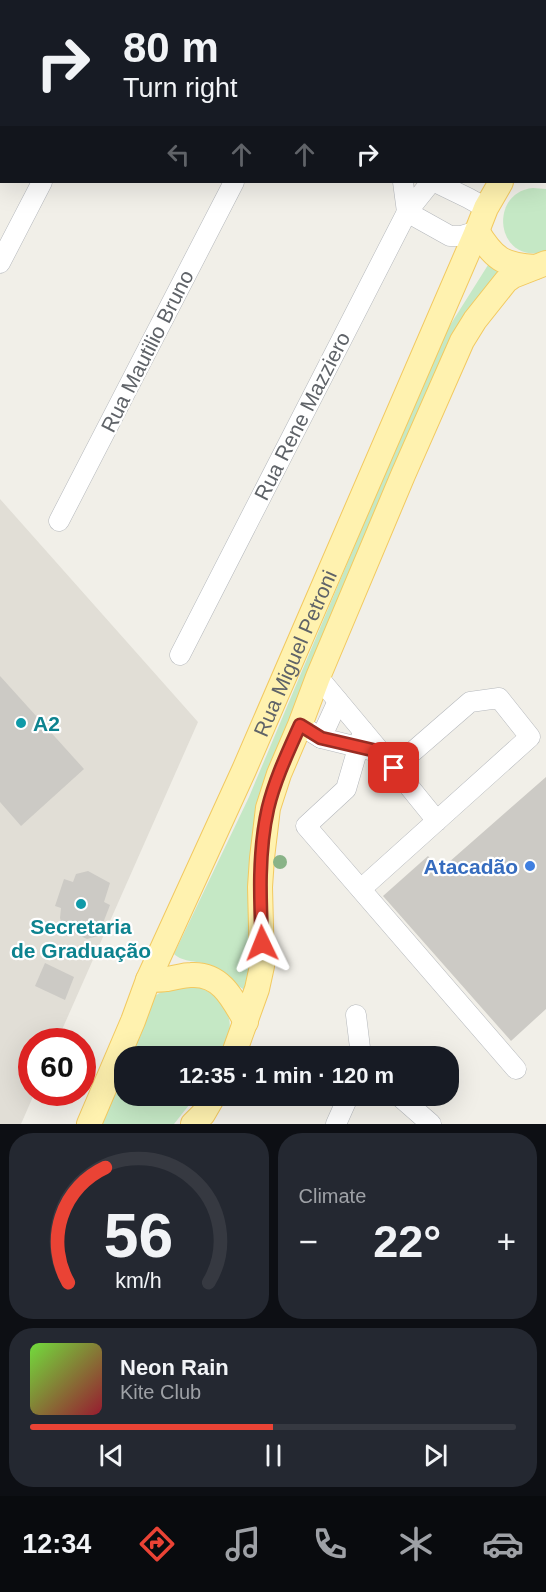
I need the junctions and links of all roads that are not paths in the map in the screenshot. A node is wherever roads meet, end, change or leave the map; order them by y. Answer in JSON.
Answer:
{"nodes":[{"id":1,"x":41,"y":183,"type":"edge"},
{"id":2,"x":233,"y":183,"type":"edge"},
{"id":3,"x":403,"y":183,"type":"edge"},
{"id":4,"x":432,"y":183,"type":"edge"},
{"id":5,"x":435,"y":183,"type":"edge"},
{"id":6,"x":500,"y":183,"type":"edge"},
{"id":7,"x":486,"y":208,"type":"junction"},
{"id":8,"x":408,"y":212,"type":"junction"},
{"id":9,"x":477,"y":231,"type":"junction"},
{"id":10,"x":0,"y":263,"type":"edge"},
{"id":11,"x":541,"y":265,"type":"edge"},
{"id":12,"x":59,"y":521,"type":"dead end"},
{"id":13,"x":180,"y":655,"type":"dead end"},
{"id":14,"x":318,"y":677,"type":"junction"},
{"id":15,"x":338,"y":701,"type":"junction"},
{"id":16,"x":300,"y":725,"type":"junction"},
{"id":17,"x":321,"y":738,"type":"junction"},
{"id":18,"x":361,"y":739,"type":"junction"},
{"id":19,"x":394,"y":768,"type":"junction"},
{"id":20,"x":437,"y":821,"type":"junction"},
{"id":21,"x":361,"y":889,"type":"junction"},
{"id":22,"x":148,"y":980,"type":"junction"},
{"id":23,"x":356,"y":1015,"type":"dead end"},
{"id":24,"x":246,"y":1022,"type":"junction"},
{"id":25,"x":237,"y":1046,"type":"edge"},
{"id":26,"x":360,"y":1046,"type":"edge"},
{"id":27,"x":516,"y":1069,"type":"dead end"},
{"id":28,"x":208,"y":1106,"type":"edge"},
{"id":29,"x":344,"y":1106,"type":"edge"},
{"id":30,"x":411,"y":1106,"type":"edge"},
{"id":31,"x":89,"y":1124,"type":"edge"},
{"id":32,"x":193,"y":1124,"type":"edge"},
{"id":33,"x":336,"y":1124,"type":"edge"},
{"id":34,"x":431,"y":1124,"type":"edge"}],
"edges":[{"from":1,"to":10,"type":"street"},
{"from":2,"to":12,"type":"street","name":"Rua Mautilio Bruno"},
{"from":3,"to":8,"type":"street"},
{"from":4,"to":8,"type":"street","name":"Rua Rene Mazziero"},
{"from":5,"to":7,"type":"street"},
{"from":6,"to":7,"type":"main road","name":"Rua Miguel Petroni"},
{"from":7,"to":9,"type":"main road","name":"Rua Miguel Petroni"},
{"from":8,"to":9,"type":"street"},
{"from":8,"to":13,"type":"street","name":"Rua Rene Mazziero"},
{"from":9,"to":11,"type":"main road"},
{"from":9,"to":22,"type":"main road","name":"Rua Miguel Petroni"},
{"from":11,"to":14,"type":"main road","name":"Rua Miguel Petroni"},
{"from":14,"to":15,"type":"street"},
{"from":14,"to":16,"type":"main road","name":"Rua Miguel Petroni"},
{"from":15,"to":17,"type":"street"},
{"from":15,"to":18,"type":"street"},
{"from":16,"to":17,"type":"street"},
{"from":16,"to":24,"type":"main road","name":"Rua Miguel Petroni"},
{"from":17,"to":18,"type":"street"},
{"from":18,"to":19,"type":"street"},
{"from":18,"to":21,"type":"street"},
{"from":19,"to":20,"type":"street"},
{"from":19,"to":20,"type":"street"},
{"from":20,"to":21,"type":"street"},
{"from":21,"to":27,"type":"street"},
{"from":22,"to":24,"type":"main road"},
{"from":22,"to":31,"type":"main road","name":"Rua Miguel Petroni"},
{"from":23,"to":26,"type":"street"},
{"from":24,"to":25,"type":"main road","name":"Rua Miguel Petroni"},
{"from":28,"to":32,"type":"main road"},
{"from":29,"to":33,"type":"street"},
{"from":30,"to":34,"type":"street"}]}
